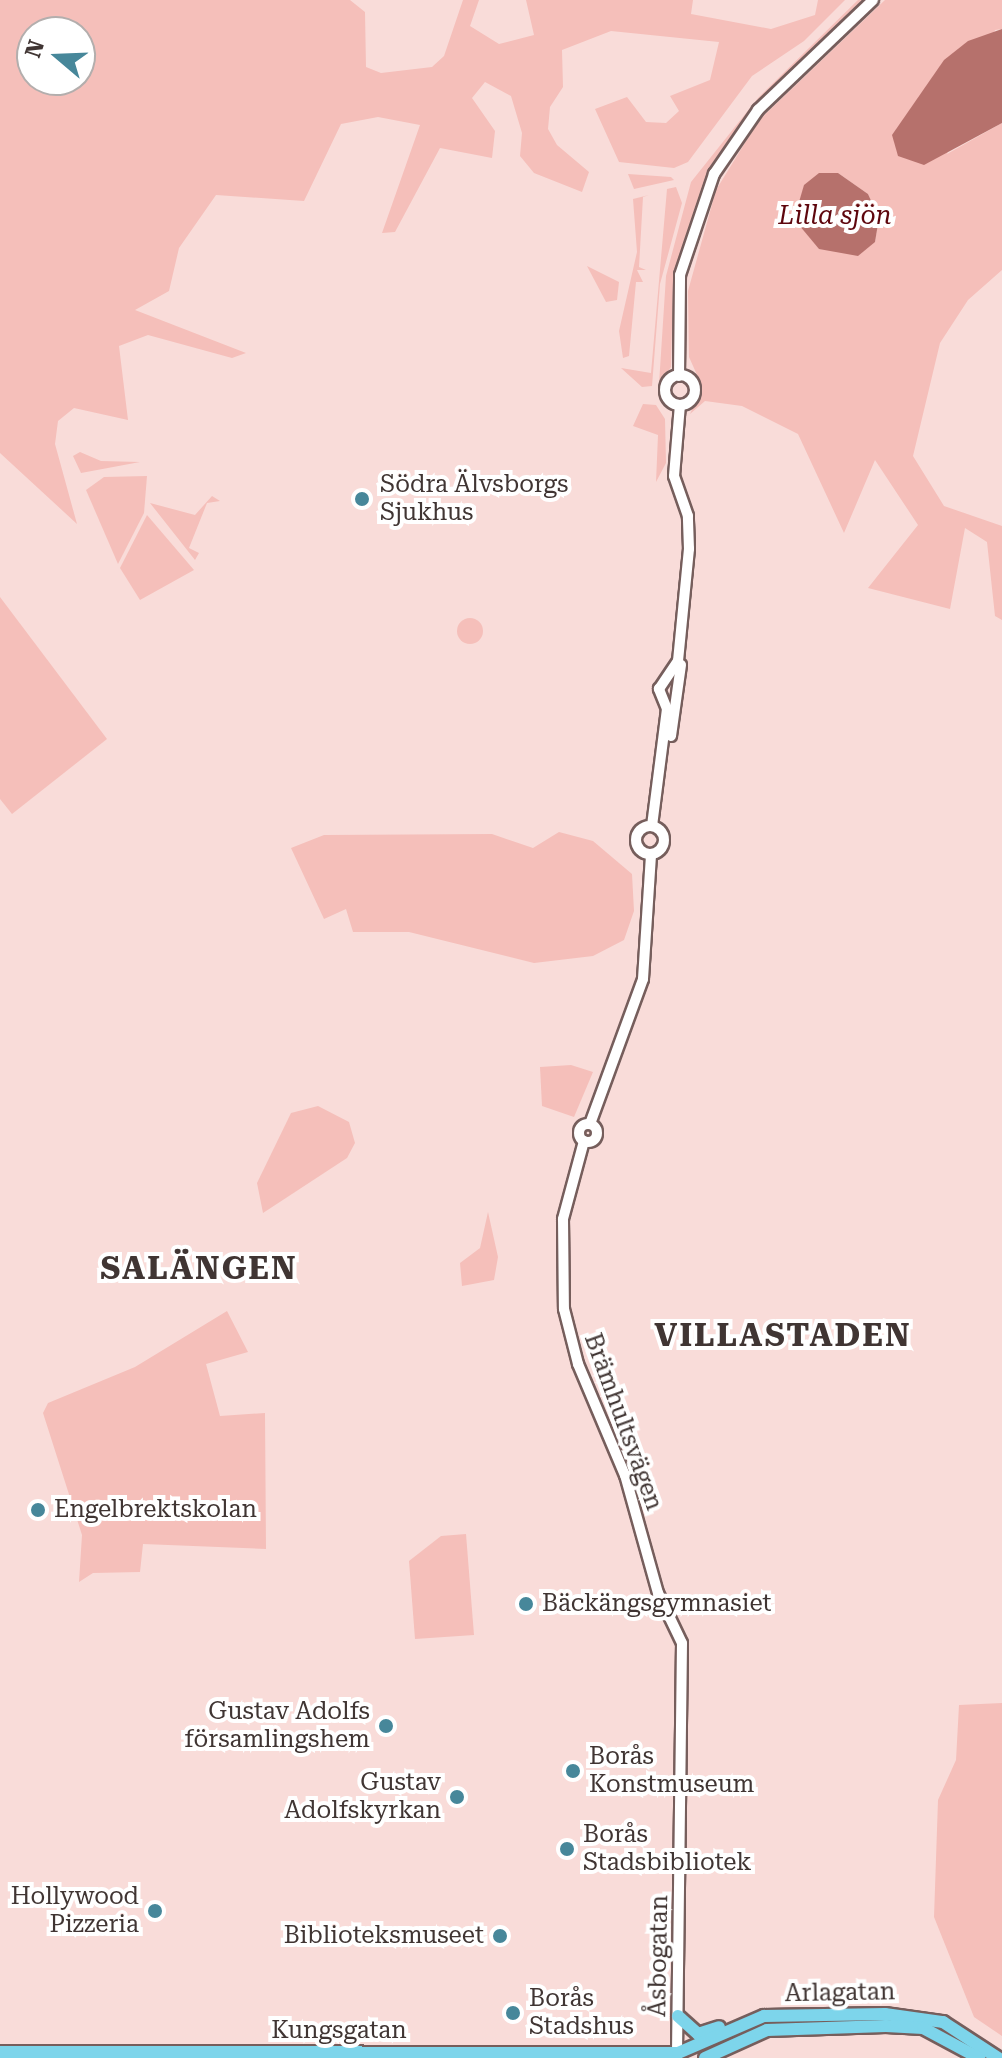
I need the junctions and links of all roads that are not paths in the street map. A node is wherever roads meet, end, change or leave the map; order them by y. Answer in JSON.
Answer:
{"nodes":[{"id":1,"x":873,"y":0,"type":"edge"},
{"id":2,"x":679,"y":376,"type":"junction"},
{"id":3,"x":680,"y":405,"type":"junction"},
{"id":4,"x":680,"y":646,"type":"junction"},
{"id":5,"x":663,"y":756,"type":"junction"},
{"id":6,"x":652,"y":826,"type":"junction"},
{"id":7,"x":651,"y":854,"type":"junction"},
{"id":8,"x":673,"y":1617,"type":"joint"},
{"id":9,"x":678,"y":2016,"type":"junction"},
{"id":10,"x":737,"y":2024,"type":"junction"},
{"id":11,"x":0,"y":2052,"type":"edge"},
{"id":12,"x":678,"y":2055,"type":"edge"},
{"id":13,"x":705,"y":2058,"type":"edge"},
{"id":14,"x":979,"y":2058,"type":"edge"},
{"id":15,"x":998,"y":2058,"type":"edge"}],
"edges":[{"from":1,"to":2,"type":"street"},
{"from":2,"to":3,"type":"street"},
{"from":2,"to":3,"type":"street"},
{"from":3,"to":4,"type":"street","name":"Brämhultsvägen"},
{"from":4,"to":5,"type":"street","name":"Brämhultsvägen"},
{"from":4,"to":5,"type":"street","name":"Brämhultsvägen"},
{"from":5,"to":6,"type":"street","name":"Brämhultsvägen"},
{"from":6,"to":7,"type":"street","name":"Brämhultsvägen"},
{"from":6,"to":7,"type":"street","name":"Brämhultsvägen"},
{"from":7,"to":8,"type":"street","name":"Brämhultsvägen"},
{"from":8,"to":9,"type":"street","name":"Åsbogatan"},
{"from":9,"to":10,"type":"main road"},
{"from":9,"to":12,"type":"street","name":"Åsbogatan"},
{"from":10,"to":12,"type":"main road","name":"Arlagatan"},
{"from":10,"to":15,"type":"main road","name":"Arlagatan"},
{"from":11,"to":12,"type":"main road","name":"Kungsgatan"},
{"from":13,"to":14,"type":"main road","name":"Arlagatan"}]}
